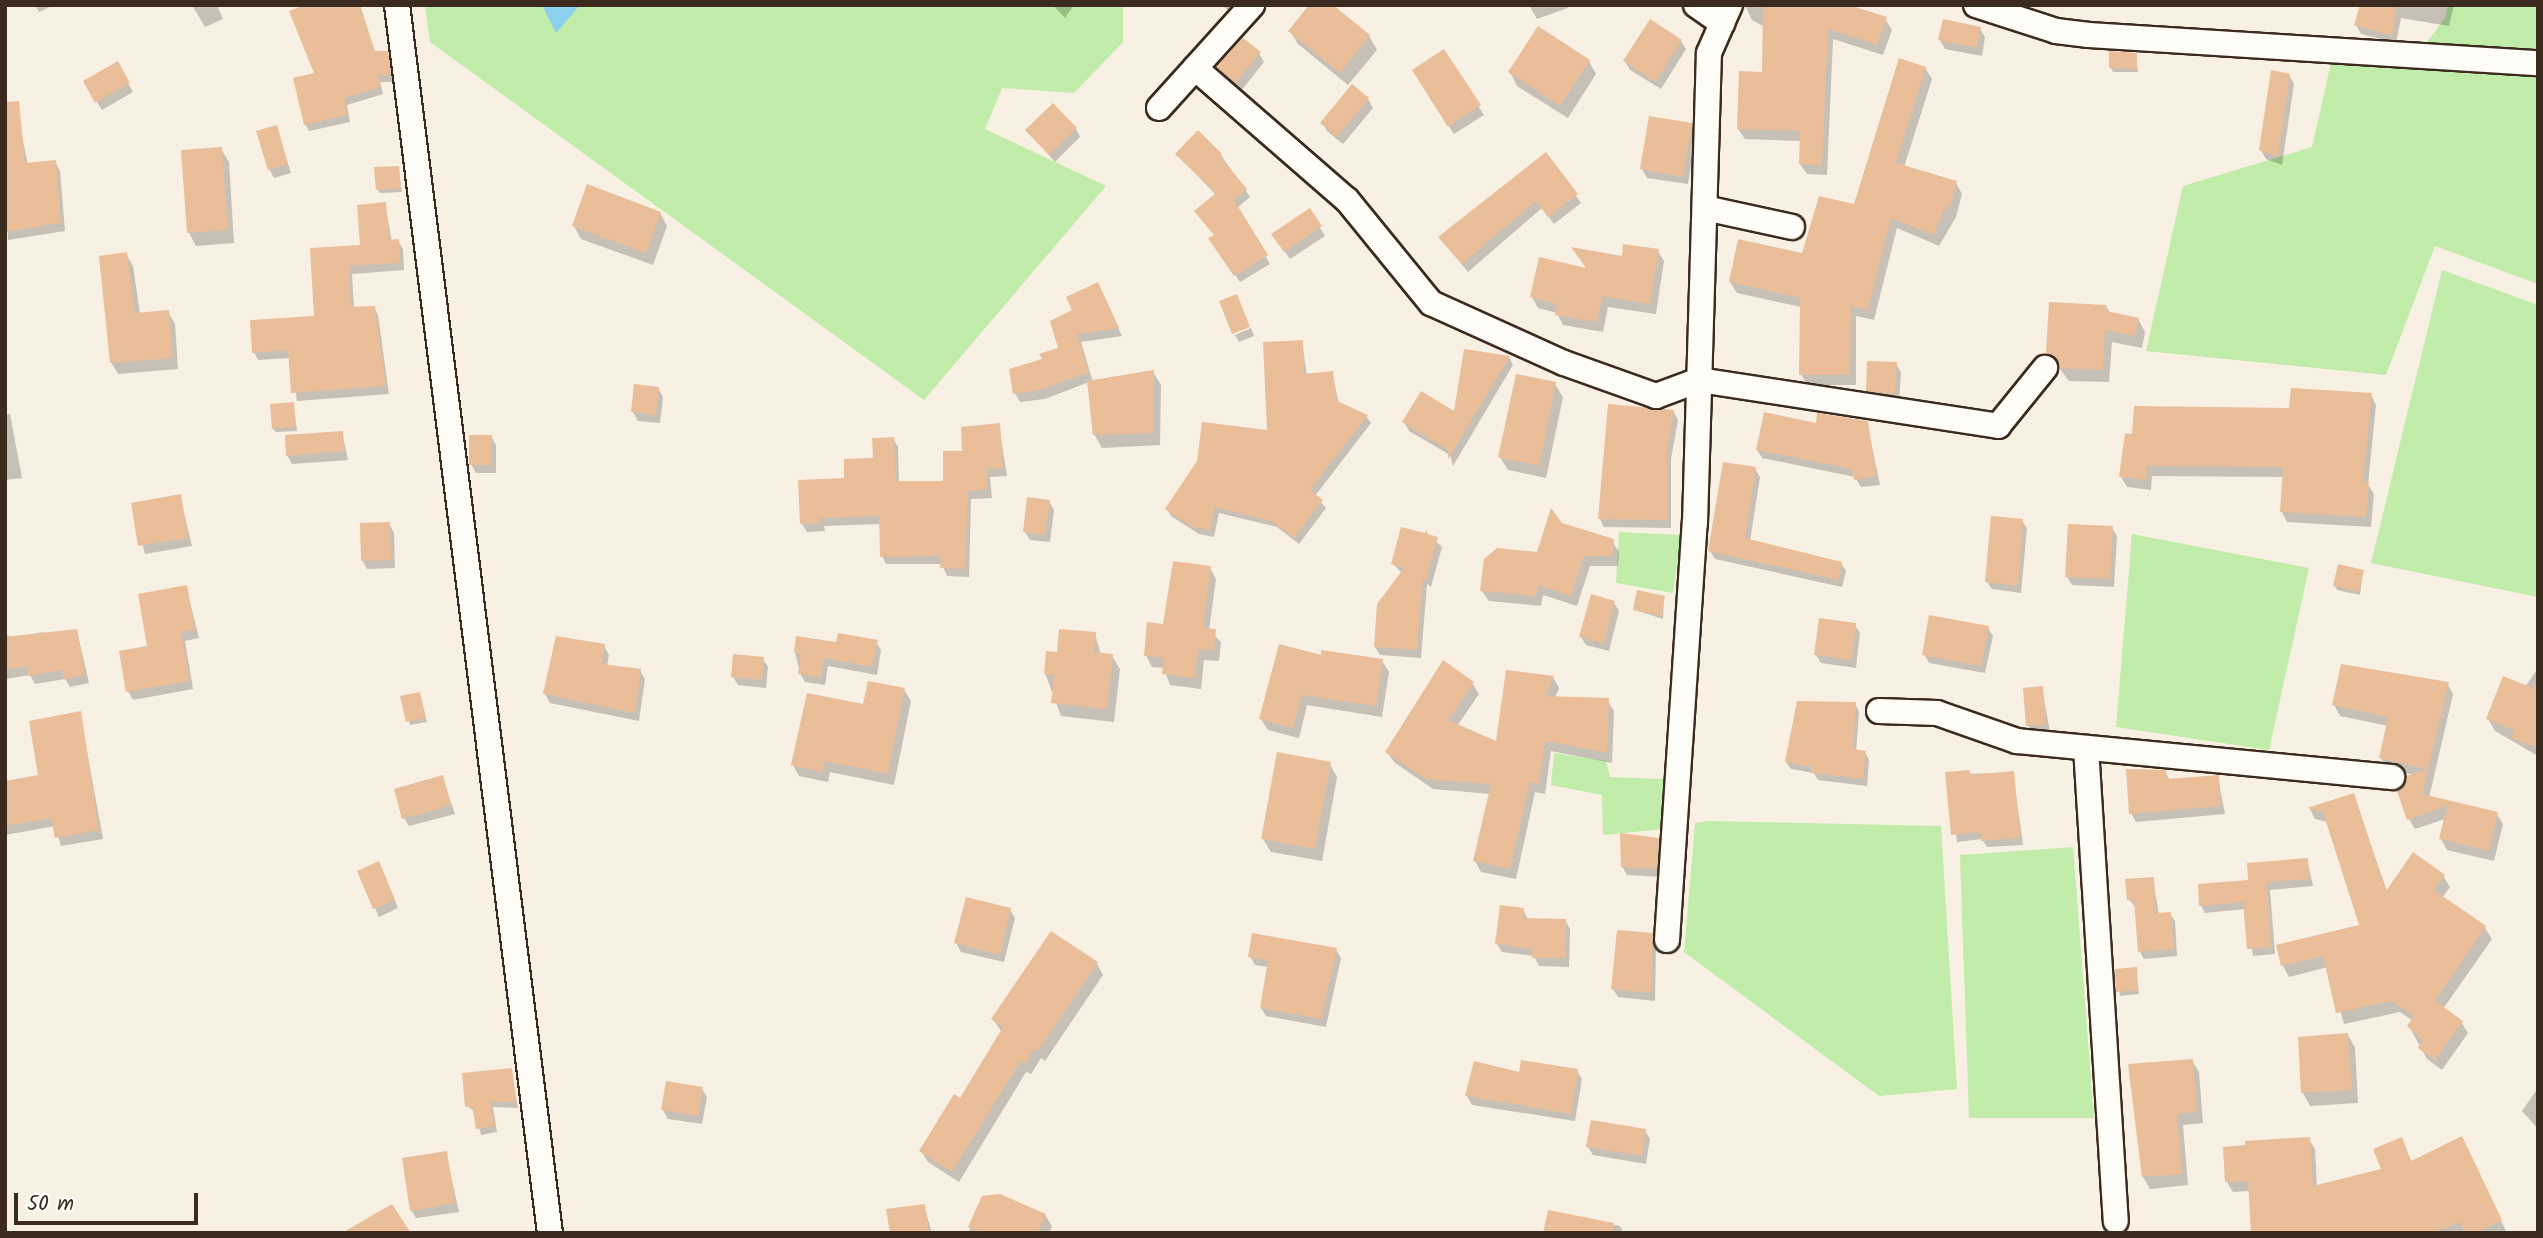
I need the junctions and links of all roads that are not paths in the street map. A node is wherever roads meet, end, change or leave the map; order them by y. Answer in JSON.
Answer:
{"nodes":[{"id":1,"x":397,"y":5,"type":"edge"},
{"id":2,"x":1252,"y":5,"type":"edge"},
{"id":3,"x":1696,"y":5,"type":"edge"},
{"id":4,"x":1976,"y":5,"type":"edge"},
{"id":5,"x":1726,"y":14,"type":"edge"},
{"id":6,"x":2538,"y":63,"type":"edge"},
{"id":7,"x":1195,"y":68,"type":"junction"},
{"id":8,"x":1159,"y":108,"type":"dead end"},
{"id":9,"x":1704,"y":208,"type":"junction"},
{"id":10,"x":1792,"y":227,"type":"dead end"},
{"id":11,"x":2045,"y":368,"type":"dead end"},
{"id":12,"x":1699,"y":380,"type":"junction"},
{"id":13,"x":1878,"y":711,"type":"dead end"},
{"id":14,"x":2086,"y":748,"type":"junction"},
{"id":15,"x":2392,"y":777,"type":"dead end"},
{"id":16,"x":1667,"y":940,"type":"dead end"},
{"id":17,"x":2116,"y":1221,"type":"dead end"},
{"id":18,"x":550,"y":1233,"type":"edge"}],
"edges":[{"from":1,"to":18,"type":"street"},
{"from":2,"to":7,"type":"street"},
{"from":3,"to":5,"type":"street"},
{"from":4,"to":6,"type":"street"},
{"from":5,"to":9,"type":"street"},
{"from":7,"to":8,"type":"street"},
{"from":7,"to":12,"type":"street"},
{"from":9,"to":10,"type":"street"},
{"from":9,"to":12,"type":"street"},
{"from":11,"to":12,"type":"street"},
{"from":12,"to":16,"type":"street"},
{"from":13,"to":14,"type":"street"},
{"from":14,"to":15,"type":"street"},
{"from":14,"to":17,"type":"street"}]}
